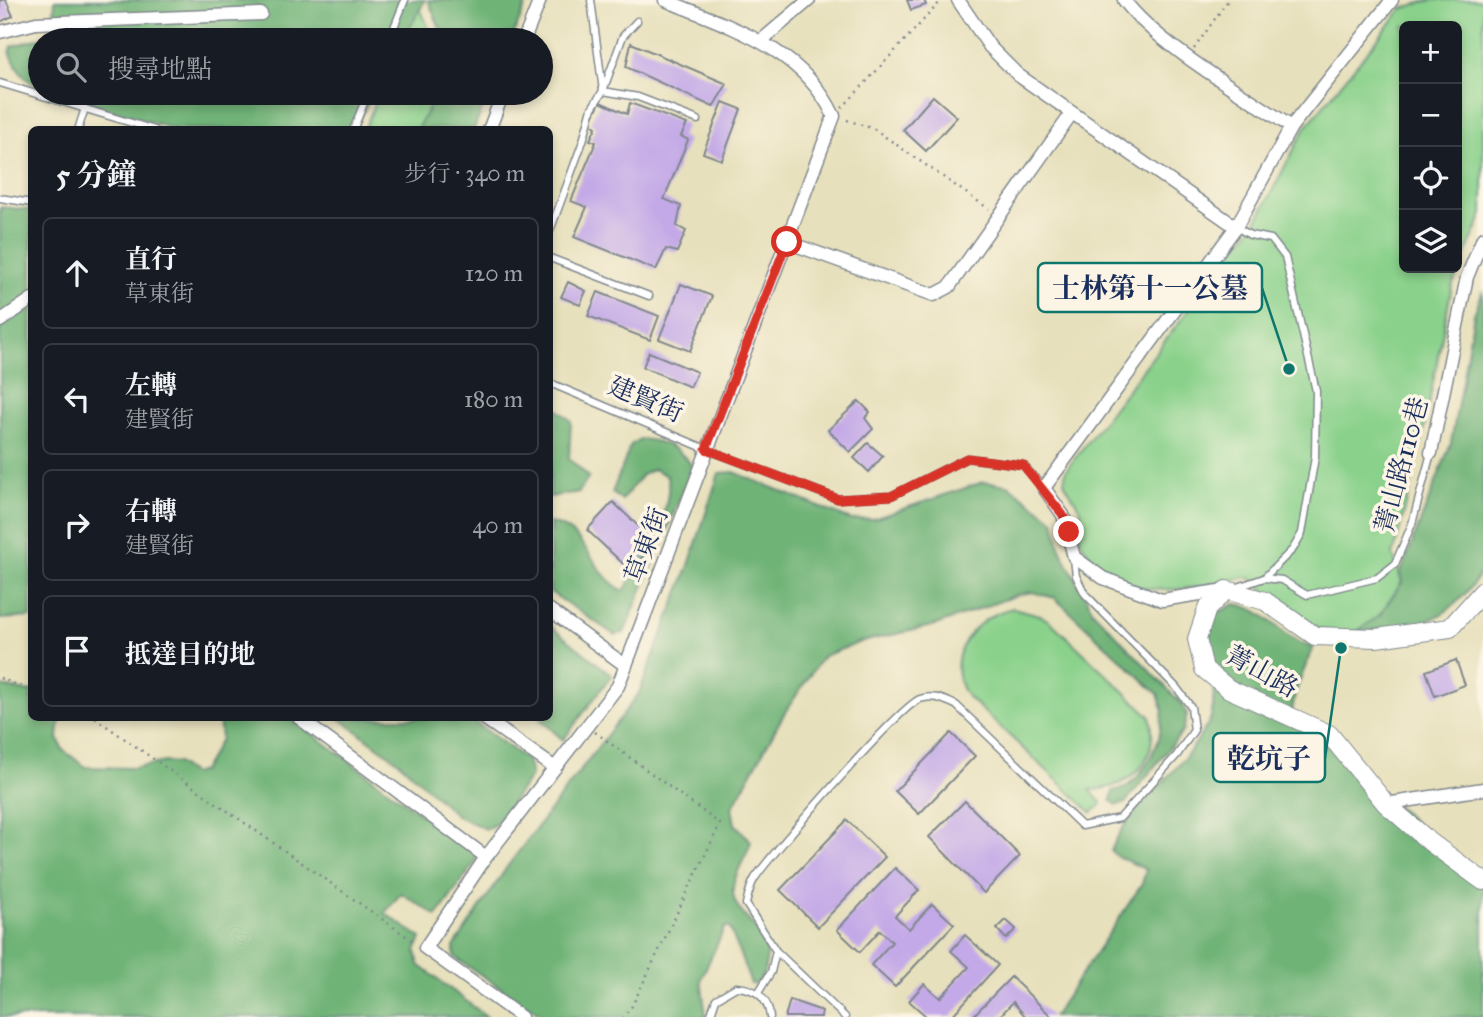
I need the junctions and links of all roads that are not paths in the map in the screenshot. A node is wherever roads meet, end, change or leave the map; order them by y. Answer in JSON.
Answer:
{"nodes":[{"id":1,"x":405,"y":0,"type":"edge"},
{"id":2,"x":540,"y":0,"type":"edge"},
{"id":3,"x":591,"y":0,"type":"edge"},
{"id":4,"x":665,"y":0,"type":"edge"},
{"id":5,"x":809,"y":0,"type":"edge"},
{"id":6,"x":957,"y":0,"type":"edge"},
{"id":7,"x":1124,"y":0,"type":"edge"},
{"id":8,"x":1392,"y":0,"type":"edge"},
{"id":9,"x":261,"y":14,"type":"dead end"},
{"id":10,"x":637,"y":21,"type":"dead end"},
{"id":11,"x":394,"y":28,"type":"edge"},
{"id":12,"x":529,"y":28,"type":"edge"},
{"id":13,"x":0,"y":32,"type":"edge"},
{"id":14,"x":762,"y":40,"type":"junction"},
{"id":15,"x":0,"y":83,"type":"edge"},
{"id":16,"x":28,"y":91,"type":"edge"},
{"id":17,"x":603,"y":91,"type":"junction"},
{"id":18,"x":75,"y":105,"type":"edge"},
{"id":19,"x":363,"y":105,"type":"edge"},
{"id":20,"x":498,"y":105,"type":"edge"},
{"id":21,"x":85,"y":108,"type":"junction"},
{"id":22,"x":1072,"y":113,"type":"junction"},
{"id":23,"x":698,"y":120,"type":"dead end"},
{"id":24,"x":79,"y":126,"type":"edge"},
{"id":25,"x":142,"y":126,"type":"edge"},
{"id":26,"x":355,"y":126,"type":"edge"},
{"id":27,"x":491,"y":126,"type":"edge"},
{"id":28,"x":1291,"y":127,"type":"junction"},
{"id":29,"x":0,"y":198,"type":"edge"},
{"id":30,"x":28,"y":202,"type":"edge"},
{"id":31,"x":553,"y":223,"type":"edge"},
{"id":32,"x":1236,"y":227,"type":"junction"},
{"id":33,"x":1483,"y":238,"type":"edge"},
{"id":34,"x":787,"y":242,"type":"junction"},
{"id":35,"x":553,"y":259,"type":"edge"},
{"id":36,"x":649,"y":296,"type":"dead end"},
{"id":37,"x":28,"y":302,"type":"edge"},
{"id":38,"x":0,"y":321,"type":"edge"},
{"id":39,"x":553,"y":384,"type":"edge"},
{"id":40,"x":706,"y":449,"type":"junction"},
{"id":41,"x":1431,"y":453,"type":"joint"},
{"id":42,"x":1044,"y":488,"type":"junction"},
{"id":43,"x":1073,"y":557,"type":"junction"},
{"id":44,"x":1264,"y":578,"type":"junction"},
{"id":45,"x":1226,"y":590,"type":"junction"},
{"id":46,"x":1483,"y":591,"type":"edge"},
{"id":47,"x":553,"y":612,"type":"edge"},
{"id":48,"x":626,"y":666,"type":"junction"},
{"id":49,"x":303,"y":721,"type":"edge"},
{"id":50,"x":488,"y":721,"type":"edge"},
{"id":51,"x":555,"y":768,"type":"junction"},
{"id":52,"x":1483,"y":789,"type":"edge"},
{"id":53,"x":1386,"y":804,"type":"junction"},
{"id":54,"x":486,"y":858,"type":"junction"},
{"id":55,"x":1483,"y":881,"type":"edge"},
{"id":56,"x":776,"y":951,"type":"junction"},
{"id":57,"x":758,"y":993,"type":"junction"},
{"id":58,"x":521,"y":1017,"type":"edge"},
{"id":59,"x":710,"y":1017,"type":"edge"},
{"id":60,"x":770,"y":1017,"type":"edge"},
{"id":61,"x":845,"y":1017,"type":"edge"}],
"edges":[{"from":1,"to":11,"type":"lane"},
{"from":2,"to":12,"type":"street"},
{"from":3,"to":17,"type":"lane"},
{"from":4,"to":14,"type":"street"},
{"from":5,"to":14,"type":"street"},
{"from":6,"to":22,"type":"street"},
{"from":7,"to":28,"type":"street"},
{"from":8,"to":28,"type":"street"},
{"from":9,"to":13,"type":"street"},
{"from":10,"to":17,"type":"lane"},
{"from":14,"to":34,"type":"street","name":"草東街"},
{"from":15,"to":16,"type":"lane"},
{"from":17,"to":23,"type":"lane"},
{"from":17,"to":31,"type":"lane"},
{"from":18,"to":21,"type":"lane"},
{"from":19,"to":26,"type":"lane"},
{"from":20,"to":27,"type":"street"},
{"from":21,"to":24,"type":"lane"},
{"from":21,"to":25,"type":"lane"},
{"from":22,"to":32,"type":"street"},
{"from":22,"to":34,"type":"street"},
{"from":28,"to":32,"type":"street"},
{"from":29,"to":30,"type":"lane"},
{"from":32,"to":42,"type":"street"},
{"from":32,"to":44,"type":"lane"},
{"from":33,"to":41,"type":"street","name":"菁山路110巷"},
{"from":34,"to":40,"type":"street","name":"草東街"},
{"from":35,"to":36,"type":"lane"},
{"from":37,"to":38,"type":"street"},
{"from":39,"to":40,"type":"lane","name":"建賢街"},
{"from":40,"to":42,"type":"lane","name":"建賢街"},
{"from":40,"to":48,"type":"street","name":"草東街"},
{"from":41,"to":44,"type":"lane","name":"菁山路110巷"},
{"from":42,"to":43,"type":"street","name":"建賢街"},
{"from":43,"to":45,"type":"street"},
{"from":43,"to":56,"type":"lane"},
{"from":44,"to":45,"type":"lane"},
{"from":45,"to":46,"type":"street"},
{"from":45,"to":53,"type":"street","name":"菁山路"},
{"from":47,"to":48,"type":"street"},
{"from":48,"to":51,"type":"street","name":"草東街"},
{"from":49,"to":54,"type":"street"},
{"from":50,"to":51,"type":"street"},
{"from":51,"to":54,"type":"street","name":"草東街"},
{"from":52,"to":53,"type":"street"},
{"from":53,"to":55,"type":"street","name":"菁山路"},
{"from":54,"to":58,"type":"street","name":"草東街"},
{"from":56,"to":57,"type":"lane"},
{"from":56,"to":61,"type":"lane"},
{"from":57,"to":59,"type":"lane"},
{"from":57,"to":60,"type":"lane"}]}
